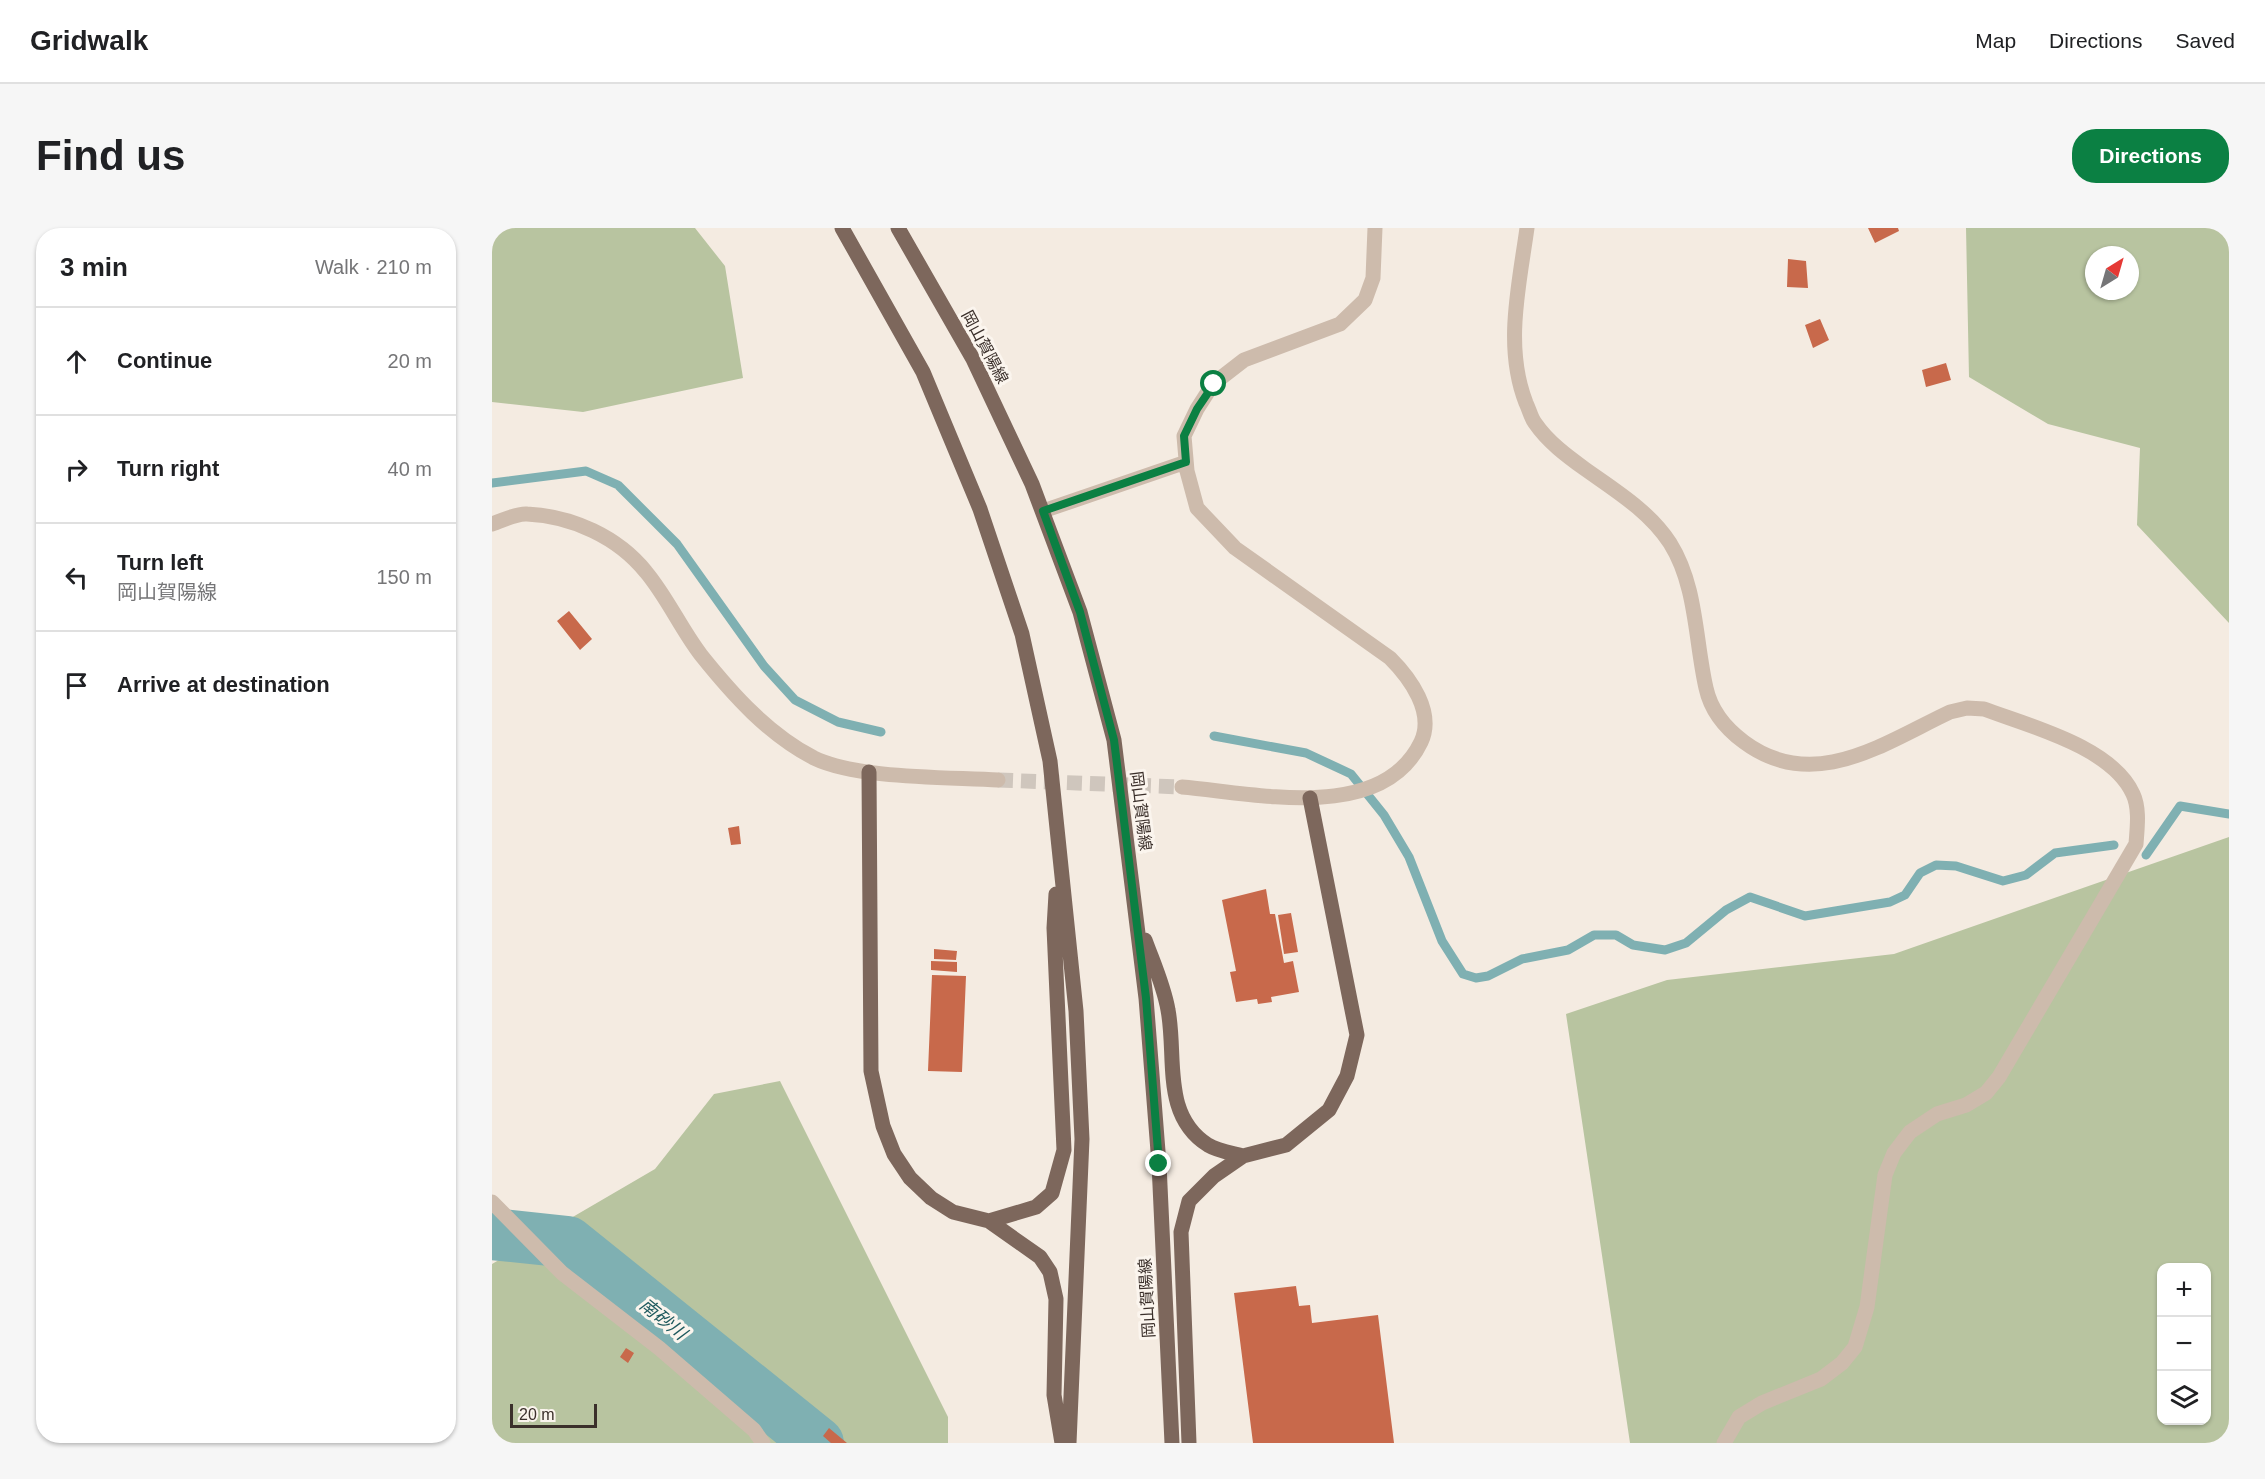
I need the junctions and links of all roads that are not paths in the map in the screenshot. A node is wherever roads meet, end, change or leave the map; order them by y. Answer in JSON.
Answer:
{"nodes":[{"id":1,"x":842,"y":228,"type":"edge"},
{"id":2,"x":898,"y":228,"type":"edge"},
{"id":3,"x":1375,"y":228,"type":"edge"},
{"id":4,"x":1527,"y":228,"type":"edge"},
{"id":5,"x":1186,"y":462,"type":"junction"},
{"id":6,"x":1043,"y":511,"type":"junction"},
{"id":7,"x":492,"y":524,"type":"edge"},
{"id":8,"x":869,"y":772,"type":"junction"},
{"id":9,"x":998,"y":780,"type":"tunnel mouth"},
{"id":10,"x":1182,"y":787,"type":"tunnel mouth"},
{"id":11,"x":1310,"y":798,"type":"junction"},
{"id":12,"x":1059,"y":852,"type":"junction"},
{"id":13,"x":1135,"y":908,"type":"junction"},
{"id":14,"x":1243,"y":1156,"type":"junction"},
{"id":15,"x":492,"y":1202,"type":"edge"},
{"id":16,"x":989,"y":1221,"type":"junction"},
{"id":17,"x":763,"y":1443,"type":"edge"},
{"id":18,"x":1062,"y":1443,"type":"edge"},
{"id":19,"x":1069,"y":1443,"type":"edge"},
{"id":20,"x":1172,"y":1443,"type":"edge"},
{"id":21,"x":1189,"y":1443,"type":"edge"},
{"id":22,"x":1724,"y":1443,"type":"edge"}],
"edges":[{"from":1,"to":12,"type":"main road"},
{"from":2,"to":6,"type":"main road","name":"岡山賀陽線"},
{"from":3,"to":5,"type":"street"},
{"from":4,"to":22,"type":"street"},
{"from":5,"to":6,"type":"street"},
{"from":5,"to":11,"type":"street"},
{"from":6,"to":13,"type":"main road","name":"岡山賀陽線"},
{"from":7,"to":8,"type":"street"},
{"from":8,"to":9,"type":"street"},
{"from":8,"to":16,"type":"main road"},
{"from":10,"to":11,"type":"street"},
{"from":11,"to":14,"type":"main road"},
{"from":12,"to":16,"type":"main road"},
{"from":12,"to":19,"type":"main road"},
{"from":13,"to":14,"type":"main road"},
{"from":13,"to":20,"type":"main road","name":"岡山賀陽線"},
{"from":14,"to":21,"type":"main road"},
{"from":15,"to":17,"type":"street"},
{"from":16,"to":18,"type":"main road"}]}
